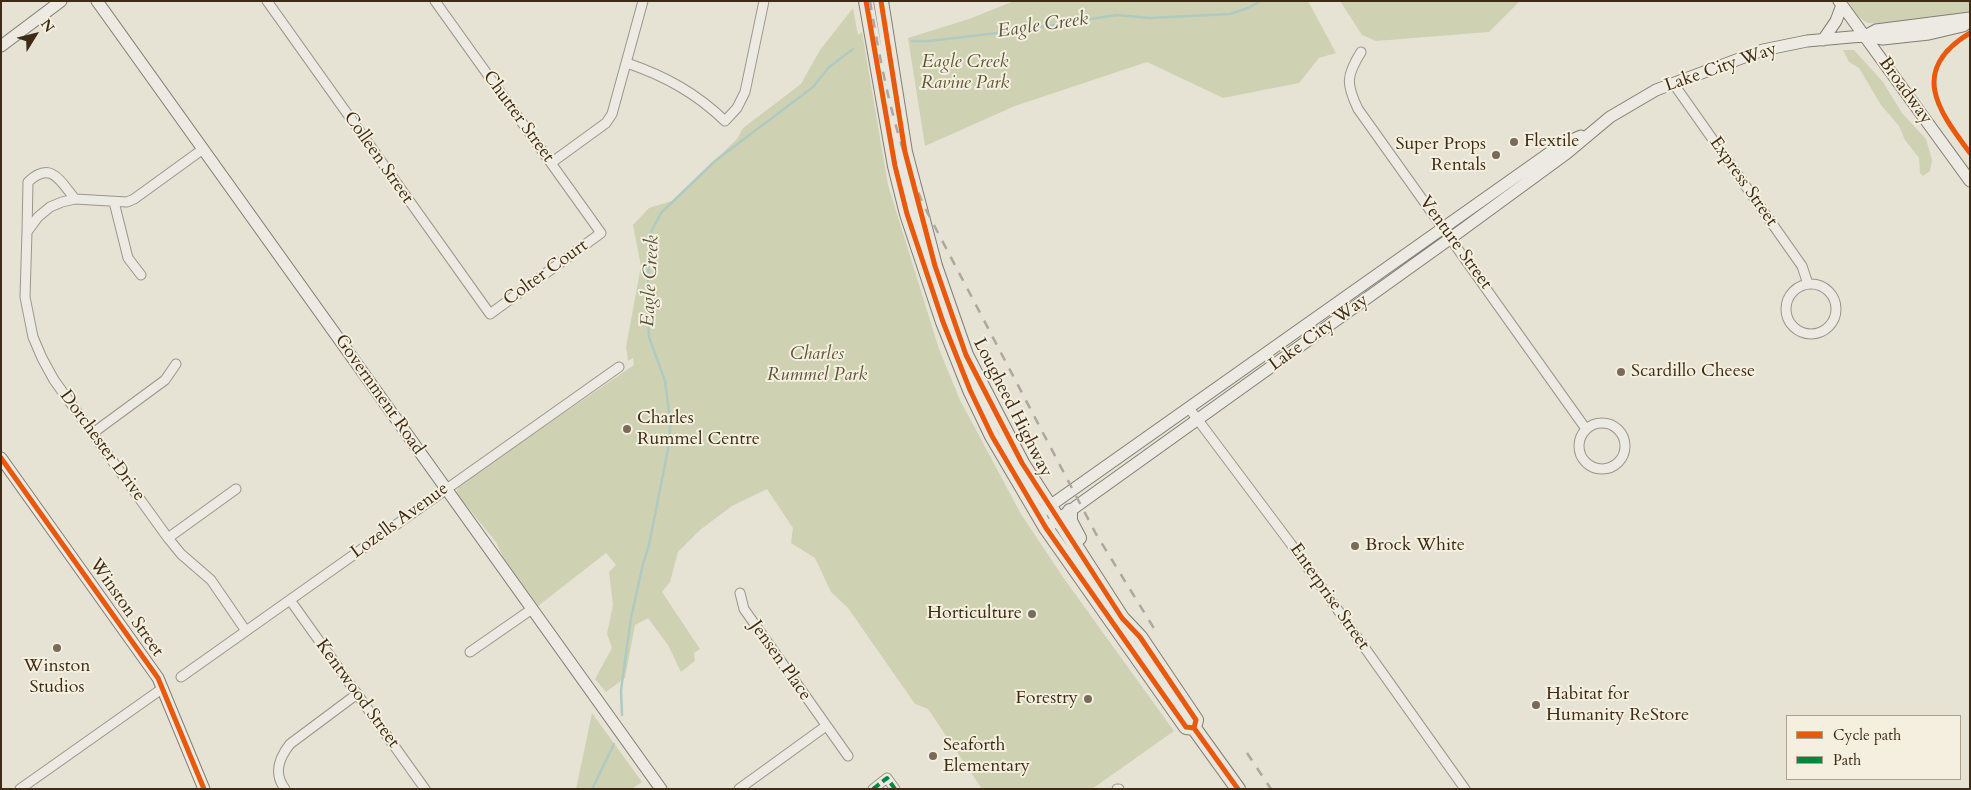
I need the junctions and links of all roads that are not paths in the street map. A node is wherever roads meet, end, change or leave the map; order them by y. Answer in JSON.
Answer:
{"nodes":[{"id":1,"x":62,"y":1,"type":"edge"},
{"id":2,"x":98,"y":1,"type":"edge"},
{"id":3,"x":267,"y":1,"type":"edge"},
{"id":4,"x":435,"y":1,"type":"edge"},
{"id":5,"x":643,"y":1,"type":"edge"},
{"id":6,"x":764,"y":1,"type":"edge"},
{"id":7,"x":866,"y":1,"type":"edge"},
{"id":8,"x":881,"y":1,"type":"edge"},
{"id":9,"x":1840,"y":3,"type":"edge"},
{"id":10,"x":1970,"y":20,"type":"edge"},
{"id":11,"x":1865,"y":36,"type":"junction"},
{"id":12,"x":1823,"y":40,"type":"junction"},
{"id":13,"x":1,"y":46,"type":"edge"},
{"id":14,"x":1361,"y":52,"type":"dead end"},
{"id":15,"x":627,"y":63,"type":"junction"},
{"id":16,"x":1673,"y":83,"type":"junction"},
{"id":17,"x":1589,"y":132,"type":"junction"},
{"id":18,"x":203,"y":149,"type":"junction"},
{"id":19,"x":551,"y":163,"type":"junction"},
{"id":20,"x":1970,"y":181,"type":"edge"},
{"id":21,"x":75,"y":200,"type":"junction"},
{"id":22,"x":114,"y":202,"type":"junction"},
{"id":23,"x":1444,"y":227,"type":"junction"},
{"id":24,"x":27,"y":232,"type":"junction"},
{"id":25,"x":601,"y":232,"type":"joint"},
{"id":26,"x":1451,"y":238,"type":"junction"},
{"id":27,"x":140,"y":275,"type":"dead end"},
{"id":28,"x":1808,"y":284,"type":"junction"},
{"id":29,"x":490,"y":314,"type":"joint"},
{"id":30,"x":176,"y":364,"type":"dead end"},
{"id":31,"x":619,"y":366,"type":"dead end"},
{"id":32,"x":1190,"y":408,"type":"junction"},
{"id":33,"x":1199,"y":419,"type":"junction"},
{"id":34,"x":1586,"y":429,"type":"junction"},
{"id":35,"x":93,"y":433,"type":"junction"},
{"id":36,"x":1,"y":458,"type":"edge"},
{"id":37,"x":446,"y":488,"type":"junction"},
{"id":38,"x":236,"y":489,"type":"dead end"},
{"id":39,"x":1043,"y":511,"type":"junction"},
{"id":40,"x":1070,"y":511,"type":"junction"},
{"id":41,"x":1057,"y":520,"type":"junction"},
{"id":42,"x":1046,"y":528,"type":"junction"},
{"id":43,"x":168,"y":538,"type":"junction"},
{"id":44,"x":740,"y":593,"type":"dead end"},
{"id":45,"x":290,"y":600,"type":"junction"},
{"id":46,"x":532,"y":609,"type":"junction"},
{"id":47,"x":246,"y":631,"type":"junction"},
{"id":48,"x":1140,"y":637,"type":"junction"},
{"id":49,"x":470,"y":652,"type":"dead end"},
{"id":50,"x":181,"y":677,"type":"dead end"},
{"id":51,"x":163,"y":688,"type":"junction"},
{"id":52,"x":357,"y":694,"type":"junction"},
{"id":53,"x":826,"y":726,"type":"junction"},
{"id":54,"x":1194,"y":728,"type":"junction"},
{"id":55,"x":848,"y":756,"type":"dead end"},
{"id":56,"x":20,"y":789,"type":"edge"},
{"id":57,"x":204,"y":789,"type":"edge"},
{"id":58,"x":285,"y":789,"type":"edge"},
{"id":59,"x":425,"y":789,"type":"edge"},
{"id":60,"x":661,"y":789,"type":"edge"},
{"id":61,"x":739,"y":789,"type":"edge"},
{"id":62,"x":873,"y":789,"type":"edge"},
{"id":63,"x":877,"y":789,"type":"edge"},
{"id":64,"x":889,"y":789,"type":"edge"},
{"id":65,"x":895,"y":789,"type":"edge"},
{"id":66,"x":1238,"y":789,"type":"edge"},
{"id":67,"x":1465,"y":789,"type":"edge"}],
"edges":[{"from":1,"to":13,"type":"street"},
{"from":2,"to":18,"type":"street","name":"Government Road"},
{"from":3,"to":29,"type":"street","name":"Colleen Street"},
{"from":4,"to":19,"type":"street","name":"Chutter Street"},
{"from":5,"to":15,"type":"street"},
{"from":6,"to":15,"type":"street"},
{"from":7,"to":39,"type":"main road","name":"Lougheed Highway"},
{"from":8,"to":39,"type":"main road","name":"Lougheed Highway"},
{"from":9,"to":11,"type":"street","name":"Broadway"},
{"from":9,"to":12,"type":"street"},
{"from":10,"to":11,"type":"street","name":"Lake City Way"},
{"from":11,"to":12,"type":"street","name":"Lake City Way"},
{"from":11,"to":20,"type":"street","name":"Broadway"},
{"from":12,"to":16,"type":"street","name":"Lake City Way"},
{"from":14,"to":23,"type":"street","name":"Venture Street"},
{"from":15,"to":19,"type":"street"},
{"from":16,"to":17,"type":"street","name":"Lake City Way"},
{"from":16,"to":28,"type":"street","name":"Express Street"},
{"from":17,"to":23,"type":"street","name":"Lake City Way"},
{"from":17,"to":26,"type":"street","name":"Lake City Way"},
{"from":18,"to":22,"type":"street"},
{"from":18,"to":37,"type":"street","name":"Government Road"},
{"from":19,"to":25,"type":"street","name":"Chutter Street"},
{"from":21,"to":22,"type":"street"},
{"from":21,"to":24,"type":"street"},
{"from":21,"to":24,"type":"street","name":"Dorchester Drive"},
{"from":22,"to":27,"type":"street"},
{"from":23,"to":26,"type":"street","name":"Venture Street"},
{"from":23,"to":32,"type":"street","name":"Lake City Way"},
{"from":24,"to":35,"type":"street","name":"Dorchester Drive"},
{"from":25,"to":29,"type":"street","name":"Colter Court"},
{"from":26,"to":33,"type":"street","name":"Lake City Way"},
{"from":26,"to":34,"type":"street","name":"Venture Street"},
{"from":28,"to":28,"type":"street"},
{"from":30,"to":35,"type":"street"},
{"from":31,"to":37,"type":"street","name":"Lozells Avenue"},
{"from":32,"to":33,"type":"street","name":"Enterprise Street"},
{"from":32,"to":39,"type":"street","name":"Lake City Way"},
{"from":33,"to":40,"type":"street","name":"Lake City Way"},
{"from":33,"to":67,"type":"street","name":"Enterprise Street"},
{"from":34,"to":34,"type":"street"},
{"from":35,"to":43,"type":"street","name":"Dorchester Drive"},
{"from":36,"to":51,"type":"street","name":"Winston Street"},
{"from":37,"to":45,"type":"street","name":"Lozells Avenue"},
{"from":37,"to":46,"type":"street","name":"Government Road"},
{"from":38,"to":43,"type":"street"},
{"from":39,"to":41,"type":"main road","name":"Lougheed Highway"},
{"from":39,"to":42,"type":"main road","name":"Lougheed Highway"},
{"from":40,"to":41,"type":"street","name":"Lake City Way"},
{"from":40,"to":48,"type":"main road"},
{"from":41,"to":42,"type":"street","name":"Lake City Way"},
{"from":41,"to":48,"type":"main road","name":"Lougheed Highway"},
{"from":42,"to":54,"type":"main road","name":"Lougheed Highway"},
{"from":43,"to":47,"type":"street","name":"Dorchester Drive"},
{"from":44,"to":53,"type":"street","name":"Jensen Place"},
{"from":45,"to":47,"type":"street","name":"Lozells Avenue"},
{"from":45,"to":52,"type":"street","name":"Kentwood Street"},
{"from":46,"to":49,"type":"street"},
{"from":46,"to":60,"type":"street","name":"Government Road"},
{"from":47,"to":50,"type":"street","name":"Lozells Avenue"},
{"from":48,"to":54,"type":"main road","name":"Lougheed Highway"},
{"from":51,"to":56,"type":"street"},
{"from":51,"to":57,"type":"street","name":"Winston Street"},
{"from":52,"to":58,"type":"street"},
{"from":52,"to":59,"type":"street","name":"Kentwood Street"},
{"from":53,"to":55,"type":"street","name":"Jensen Place"},
{"from":53,"to":61,"type":"street"},
{"from":54,"to":66,"type":"main road","name":"Lougheed Highway"},
{"from":62,"to":65,"type":"street"},
{"from":63,"to":64,"type":"street"}]}
